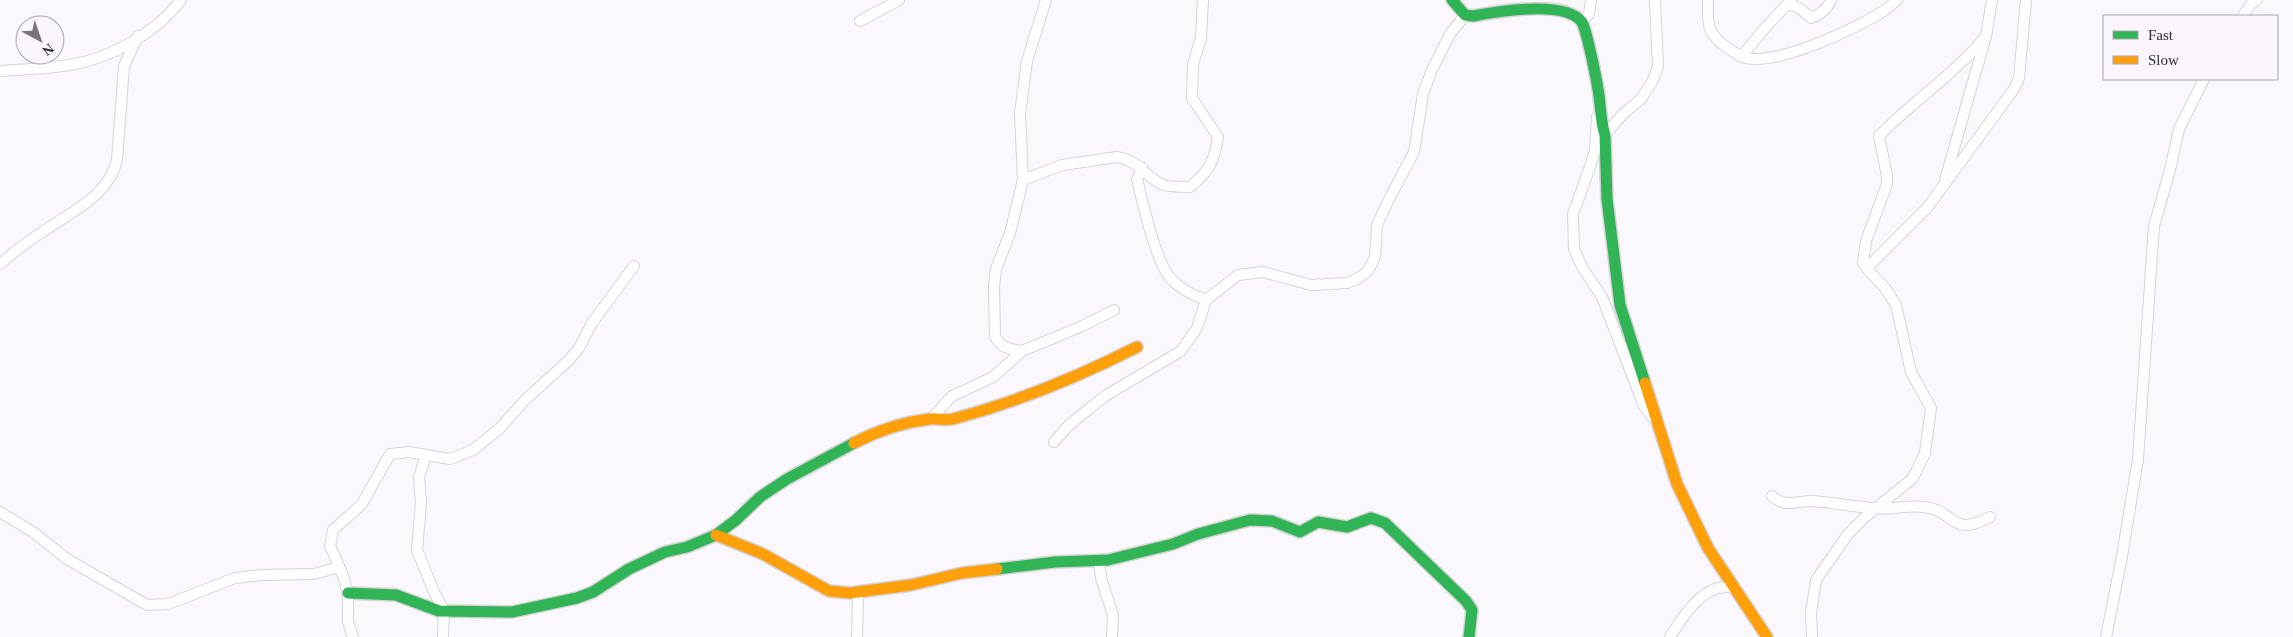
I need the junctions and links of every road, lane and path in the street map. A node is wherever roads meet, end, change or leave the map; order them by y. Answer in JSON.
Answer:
{"nodes":[{"id":1,"x":181,"y":0,"type":"edge"},
{"id":2,"x":899,"y":0,"type":"edge"},
{"id":3,"x":1046,"y":0,"type":"edge"},
{"id":4,"x":1203,"y":0,"type":"edge"},
{"id":5,"x":1452,"y":0,"type":"edge"},
{"id":6,"x":1592,"y":0,"type":"edge"},
{"id":7,"x":1655,"y":0,"type":"edge"},
{"id":8,"x":1708,"y":0,"type":"edge"},
{"id":9,"x":1830,"y":0,"type":"edge"},
{"id":10,"x":1897,"y":0,"type":"edge"},
{"id":11,"x":1992,"y":0,"type":"edge"},
{"id":12,"x":2026,"y":0,"type":"edge"},
{"id":13,"x":2257,"y":0,"type":"edge"},
{"id":14,"x":1789,"y":3,"type":"edge"},
{"id":15,"x":1465,"y":15,"type":"junction"},
{"id":16,"x":2244,"y":15,"type":"edge"},
{"id":17,"x":860,"y":21,"type":"dead end"},
{"id":18,"x":1582,"y":22,"type":"junction"},
{"id":19,"x":138,"y":36,"type":"junction"},
{"id":20,"x":1986,"y":36,"type":"junction"},
{"id":21,"x":1741,"y":57,"type":"junction"},
{"id":22,"x":0,"y":71,"type":"edge"},
{"id":23,"x":2204,"y":80,"type":"edge"},
{"id":24,"x":1599,"y":104,"type":"junction"},
{"id":25,"x":1605,"y":135,"type":"junction"},
{"id":26,"x":1142,"y":167,"type":"junction"},
{"id":27,"x":1023,"y":180,"type":"junction"},
{"id":28,"x":1942,"y":189,"type":"junction"},
{"id":29,"x":0,"y":264,"type":"edge"},
{"id":30,"x":634,"y":266,"type":"dead end"},
{"id":31,"x":1867,"y":268,"type":"junction"},
{"id":32,"x":1206,"y":300,"type":"junction"},
{"id":33,"x":1114,"y":310,"type":"dead end"},
{"id":34,"x":1137,"y":347,"type":"dead end"},
{"id":35,"x":1022,"y":351,"type":"junction"},
{"id":36,"x":931,"y":419,"type":"junction"},
{"id":37,"x":1661,"y":430,"type":"junction"},
{"id":38,"x":1054,"y":442,"type":"dead end"},
{"id":39,"x":426,"y":456,"type":"junction"},
{"id":40,"x":1772,"y":496,"type":"dead end"},
{"id":41,"x":1875,"y":509,"type":"junction"},
{"id":42,"x":0,"y":512,"type":"edge"},
{"id":43,"x":1990,"y":517,"type":"dead end"},
{"id":44,"x":716,"y":535,"type":"junction"},
{"id":45,"x":1099,"y":561,"type":"junction"},
{"id":46,"x":339,"y":567,"type":"junction"},
{"id":47,"x":1736,"y":589,"type":"junction"},
{"id":48,"x":858,"y":592,"type":"junction"},
{"id":49,"x":348,"y":593,"type":"junction"},
{"id":50,"x":444,"y":611,"type":"junction"},
{"id":51,"x":1674,"y":634,"type":"edge"},
{"id":52,"x":353,"y":637,"type":"edge"},
{"id":53,"x":442,"y":637,"type":"edge"},
{"id":54,"x":857,"y":637,"type":"edge"},
{"id":55,"x":1112,"y":637,"type":"edge"},
{"id":56,"x":1469,"y":637,"type":"edge"},
{"id":57,"x":1767,"y":637,"type":"edge"},
{"id":58,"x":1812,"y":637,"type":"edge"},
{"id":59,"x":2106,"y":637,"type":"edge"}],
"edges":[{"from":1,"to":19,"type":"street"},
{"from":2,"to":17,"type":"street"},
{"from":3,"to":27,"type":"street"},
{"from":4,"to":26,"type":"street"},
{"from":5,"to":15,"type":"street"},
{"from":6,"to":18,"type":"street"},
{"from":7,"to":25,"type":"street"},
{"from":8,"to":21,"type":"street"},
{"from":9,"to":14,"type":"street"},
{"from":10,"to":21,"type":"street"},
{"from":11,"to":20,"type":"street"},
{"from":12,"to":28,"type":"street"},
{"from":13,"to":16,"type":"street"},
{"from":14,"to":21,"type":"street"},
{"from":15,"to":18,"type":"street"},
{"from":15,"to":32,"type":"street"},
{"from":18,"to":24,"type":"street"},
{"from":19,"to":22,"type":"street"},
{"from":19,"to":29,"type":"street"},
{"from":20,"to":28,"type":"street"},
{"from":20,"to":31,"type":"street"},
{"from":23,"to":59,"type":"street"},
{"from":24,"to":25,"type":"street"},
{"from":24,"to":37,"type":"street"},
{"from":25,"to":37,"type":"street"},
{"from":26,"to":27,"type":"street"},
{"from":26,"to":32,"type":"street"},
{"from":27,"to":35,"type":"street"},
{"from":28,"to":31,"type":"street"},
{"from":30,"to":39,"type":"street"},
{"from":31,"to":41,"type":"street"},
{"from":32,"to":38,"type":"street"},
{"from":33,"to":35,"type":"street"},
{"from":34,"to":36,"type":"street"},
{"from":35,"to":36,"type":"street"},
{"from":36,"to":44,"type":"street"},
{"from":37,"to":47,"type":"street"},
{"from":39,"to":46,"type":"street"},
{"from":39,"to":50,"type":"street"},
{"from":40,"to":41,"type":"street"},
{"from":41,"to":43,"type":"street"},
{"from":41,"to":58,"type":"street"},
{"from":42,"to":46,"type":"street"},
{"from":44,"to":48,"type":"street"},
{"from":44,"to":50,"type":"street"},
{"from":45,"to":48,"type":"street"},
{"from":45,"to":55,"type":"street"},
{"from":45,"to":56,"type":"street"},
{"from":46,"to":49,"type":"street"},
{"from":47,"to":51,"type":"street"},
{"from":47,"to":57,"type":"street"},
{"from":48,"to":54,"type":"street"},
{"from":49,"to":50,"type":"street"},
{"from":49,"to":52,"type":"street"},
{"from":50,"to":53,"type":"street"}]}
